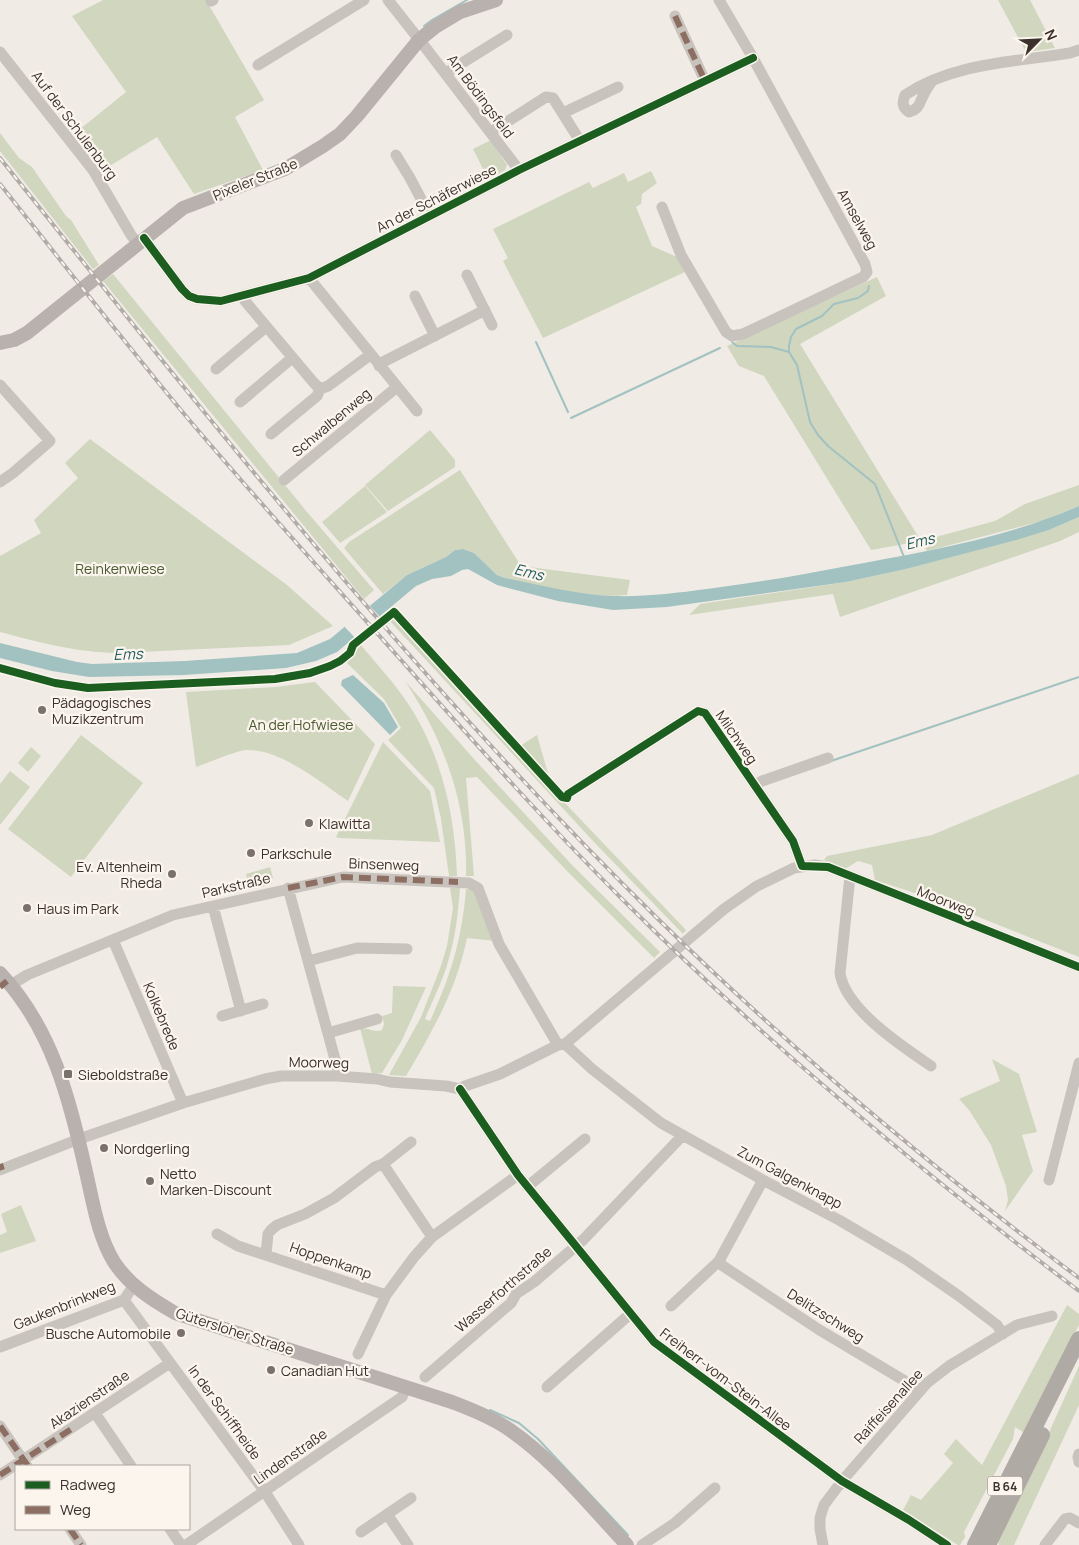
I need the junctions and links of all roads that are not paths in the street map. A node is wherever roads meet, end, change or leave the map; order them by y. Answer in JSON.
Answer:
{"nodes":[{"id":1,"x":364,"y":0,"type":"edge"},
{"id":2,"x":388,"y":0,"type":"edge"},
{"id":3,"x":496,"y":0,"type":"edge"},
{"id":4,"x":719,"y":0,"type":"edge"},
{"id":5,"x":675,"y":16,"type":"dead end"},
{"id":6,"x":507,"y":35,"type":"dead end"},
{"id":7,"x":420,"y":40,"type":"junction"},
{"id":8,"x":1079,"y":50,"type":"edge"},
{"id":9,"x":0,"y":52,"type":"edge"},
{"id":10,"x":753,"y":58,"type":"junction"},
{"id":11,"x":258,"y":65,"type":"dead end"},
{"id":12,"x":446,"y":73,"type":"junction"},
{"id":13,"x":933,"y":80,"type":"dead end"},
{"id":14,"x":705,"y":81,"type":"junction"},
{"id":15,"x":618,"y":87,"type":"dead end"},
{"id":16,"x":562,"y":113,"type":"junction"},
{"id":17,"x":491,"y":132,"type":"junction"},
{"id":18,"x":580,"y":141,"type":"junction"},
{"id":19,"x":396,"y":155,"type":"dead end"},
{"id":20,"x":518,"y":170,"type":"junction"},
{"id":21,"x":662,"y":207,"type":"dead end"},
{"id":22,"x":430,"y":216,"type":"junction"},
{"id":23,"x":141,"y":241,"type":"junction"},
{"id":24,"x":466,"y":275,"type":"dead end"},
{"id":25,"x":309,"y":278,"type":"junction"},
{"id":26,"x":243,"y":295,"type":"junction"},
{"id":27,"x":415,"y":296,"type":"dead end"},
{"id":28,"x":485,"y":310,"type":"junction"},
{"id":29,"x":492,"y":325,"type":"dead end"},
{"id":30,"x":266,"y":327,"type":"junction"},
{"id":31,"x":435,"y":336,"type":"junction"},
{"id":32,"x":0,"y":343,"type":"edge"},
{"id":33,"x":370,"y":355,"type":"junction"},
{"id":34,"x":292,"y":358,"type":"junction"},
{"id":35,"x":380,"y":366,"type":"junction"},
{"id":36,"x":216,"y":369,"type":"dead end"},
{"id":37,"x":0,"y":385,"type":"edge"},
{"id":38,"x":396,"y":387,"type":"junction"},
{"id":39,"x":320,"y":389,"type":"junction"},
{"id":40,"x":240,"y":402,"type":"dead end"},
{"id":41,"x":417,"y":411,"type":"dead end"},
{"id":42,"x":271,"y":434,"type":"dead end"},
{"id":43,"x":284,"y":480,"type":"dead end"},
{"id":44,"x":0,"y":482,"type":"edge"},
{"id":45,"x":828,"y":758,"type":"dead end"},
{"id":46,"x":755,"y":785,"type":"junction"},
{"id":47,"x":567,"y":798,"type":"dead end"},
{"id":48,"x":802,"y":866,"type":"junction"},
{"id":49,"x":850,"y":876,"type":"junction"},
{"id":50,"x":288,"y":888,"type":"junction"},
{"id":51,"x":213,"y":906,"type":"junction"},
{"id":52,"x":113,"y":940,"type":"junction"},
{"id":53,"x":407,"y":949,"type":"dead end"},
{"id":54,"x":308,"y":961,"type":"junction"},
{"id":55,"x":1079,"y":967,"type":"edge"},
{"id":56,"x":5,"y":982,"type":"edge"},
{"id":57,"x":264,"y":1004,"type":"dead end"},
{"id":58,"x":241,"y":1010,"type":"junction"},
{"id":59,"x":222,"y":1016,"type":"dead end"},
{"id":60,"x":377,"y":1019,"type":"dead end"},
{"id":61,"x":328,"y":1033,"type":"junction"},
{"id":62,"x":561,"y":1044,"type":"junction"},
{"id":63,"x":1079,"y":1063,"type":"edge"},
{"id":64,"x":930,"y":1066,"type":"dead end"},
{"id":65,"x":337,"y":1076,"type":"junction"},
{"id":66,"x":460,"y":1089,"type":"junction"},
{"id":67,"x":183,"y":1103,"type":"junction"},
{"id":68,"x":683,"y":1135,"type":"junction"},
{"id":69,"x":79,"y":1139,"type":"junction"},
{"id":70,"x":585,"y":1139,"type":"dead end"},
{"id":71,"x":411,"y":1142,"type":"dead end"},
{"id":72,"x":383,"y":1164,"type":"junction"},
{"id":73,"x":1,"y":1168,"type":"edge"},
{"id":74,"x":518,"y":1175,"type":"junction"},
{"id":75,"x":763,"y":1180,"type":"junction"},
{"id":76,"x":1050,"y":1180,"type":"dead end"},
{"id":77,"x":527,"y":1187,"type":"junction"},
{"id":78,"x":217,"y":1234,"type":"dead end"},
{"id":79,"x":432,"y":1237,"type":"junction"},
{"id":80,"x":576,"y":1246,"type":"junction"},
{"id":81,"x":266,"y":1254,"type":"junction"},
{"id":82,"x":719,"y":1261,"type":"junction"},
{"id":83,"x":134,"y":1285,"type":"junction"},
{"id":84,"x":386,"y":1295,"type":"junction"},
{"id":85,"x":124,"y":1300,"type":"junction"},
{"id":86,"x":670,"y":1306,"type":"dead end"},
{"id":87,"x":630,"y":1314,"type":"junction"},
{"id":88,"x":1052,"y":1316,"type":"dead end"},
{"id":89,"x":1003,"y":1334,"type":"junction"},
{"id":90,"x":1079,"y":1339,"type":"edge"},
{"id":91,"x":0,"y":1346,"type":"edge"},
{"id":92,"x":1079,"y":1353,"type":"edge"},
{"id":93,"x":358,"y":1354,"type":"dead end"},
{"id":94,"x":170,"y":1363,"type":"junction"},
{"id":95,"x":425,"y":1377,"type":"dead end"},
{"id":96,"x":547,"y":1387,"type":"dead end"},
{"id":97,"x":406,"y":1388,"type":"junction"},
{"id":98,"x":920,"y":1390,"type":"junction"},
{"id":99,"x":95,"y":1413,"type":"junction"},
{"id":100,"x":0,"y":1426,"type":"edge"},
{"id":101,"x":1079,"y":1454,"type":"edge"},
{"id":102,"x":1079,"y":1462,"type":"edge"},
{"id":103,"x":26,"y":1464,"type":"edge"},
{"id":104,"x":131,"y":1465,"type":"edge"},
{"id":105,"x":15,"y":1469,"type":"edge"},
{"id":106,"x":0,"y":1475,"type":"edge"},
{"id":107,"x":842,"y":1481,"type":"junction"},
{"id":108,"x":715,"y":1488,"type":"dead end"},
{"id":109,"x":265,"y":1492,"type":"junction"},
{"id":110,"x":411,"y":1498,"type":"dead end"},
{"id":111,"x":387,"y":1514,"type":"junction"},
{"id":112,"x":675,"y":1523,"type":"junction"},
{"id":113,"x":1079,"y":1523,"type":"edge"},
{"id":114,"x":71,"y":1530,"type":"edge"},
{"id":115,"x":171,"y":1530,"type":"edge"},
{"id":116,"x":361,"y":1532,"type":"dead end"},
{"id":117,"x":980,"y":1544,"type":"edge"},
{"id":118,"x":81,"y":1545,"type":"edge"},
{"id":119,"x":181,"y":1545,"type":"edge"},
{"id":120,"x":186,"y":1545,"type":"edge"},
{"id":121,"x":299,"y":1545,"type":"edge"},
{"id":122,"x":408,"y":1545,"type":"edge"},
{"id":123,"x":627,"y":1545,"type":"edge"},
{"id":124,"x":642,"y":1545,"type":"edge"},
{"id":125,"x":656,"y":1545,"type":"edge"},
{"id":126,"x":823,"y":1545,"type":"edge"},
{"id":127,"x":947,"y":1545,"type":"edge"},
{"id":128,"x":1044,"y":1545,"type":"edge"}],
"edges":[{"from":1,"to":11,"type":"street"},
{"from":2,"to":7,"type":"street","name":"Am Bödingsfeld"},
{"from":3,"to":7,"type":"main road","name":"Pixeler Straße"},
{"from":4,"to":10,"type":"street","name":"Amselweg"},
{"from":5,"to":14,"type":"street"},
{"from":6,"to":12,"type":"street"},
{"from":7,"to":12,"type":"street","name":"Am Bödingsfeld"},
{"from":7,"to":23,"type":"main road","name":"Pixeler Straße"},
{"from":8,"to":13,"type":"street"},
{"from":9,"to":23,"type":"street","name":"Auf der Schulenburg"},
{"from":10,"to":14,"type":"street","name":"An der Schäferwiese"},
{"from":10,"to":21,"type":"street","name":"Amselweg"},
{"from":12,"to":17,"type":"street","name":"Am Bödingsfeld"},
{"from":14,"to":18,"type":"street","name":"An der Schäferwiese"},
{"from":15,"to":16,"type":"street"},
{"from":16,"to":17,"type":"street"},
{"from":16,"to":18,"type":"street"},
{"from":17,"to":20,"type":"street","name":"Am Bödingsfeld"},
{"from":18,"to":20,"type":"street","name":"An der Schäferwiese"},
{"from":19,"to":22,"type":"street","name":"An der Schäferwiese"},
{"from":20,"to":22,"type":"street","name":"An der Schäferwiese"},
{"from":22,"to":25,"type":"street","name":"An der Schäferwiese"},
{"from":23,"to":26,"type":"street","name":"An der Schäferwiese"},
{"from":23,"to":32,"type":"main road","name":"Pixeler Straße"},
{"from":24,"to":28,"type":"street"},
{"from":25,"to":26,"type":"street","name":"An der Schäferwiese"},
{"from":25,"to":33,"type":"street"},
{"from":26,"to":30,"type":"street"},
{"from":27,"to":31,"type":"street"},
{"from":28,"to":29,"type":"street"},
{"from":28,"to":31,"type":"street"},
{"from":30,"to":34,"type":"street"},
{"from":30,"to":36,"type":"street"},
{"from":31,"to":35,"type":"street"},
{"from":33,"to":35,"type":"street"},
{"from":33,"to":39,"type":"street"},
{"from":34,"to":39,"type":"street"},
{"from":34,"to":40,"type":"street"},
{"from":35,"to":38,"type":"street"},
{"from":37,"to":44,"type":"street"},
{"from":38,"to":41,"type":"street"},
{"from":38,"to":43,"type":"street","name":"Schwalbenweg"},
{"from":39,"to":42,"type":"street"},
{"from":45,"to":46,"type":"street","name":"Milchweg"},
{"from":46,"to":47,"type":"street","name":"Milchweg"},
{"from":46,"to":48,"type":"street","name":"Milchweg"},
{"from":48,"to":49,"type":"street","name":"Moorweg"},
{"from":48,"to":62,"type":"street","name":"Moorweg"},
{"from":49,"to":55,"type":"street","name":"Moorweg"},
{"from":49,"to":64,"type":"street"},
{"from":50,"to":51,"type":"street","name":"Parkstraße"},
{"from":50,"to":54,"type":"street","name":"Parkstraße"},
{"from":50,"to":62,"type":"street","name":"Binsenweg"},
{"from":51,"to":52,"type":"street","name":"Parkstraße"},
{"from":51,"to":58,"type":"street"},
{"from":52,"to":56,"type":"street","name":"Parkstraße"},
{"from":52,"to":67,"type":"street","name":"Kolkebrede"},
{"from":53,"to":54,"type":"street"},
{"from":54,"to":61,"type":"street","name":"Parkstraße"},
{"from":56,"to":69,"type":"main road","name":"Gütersloher Straße"},
{"from":57,"to":58,"type":"street"},
{"from":58,"to":59,"type":"street"},
{"from":60,"to":61,"type":"street"},
{"from":61,"to":65,"type":"street","name":"Parkstraße"},
{"from":62,"to":66,"type":"street","name":"Moorweg"},
{"from":62,"to":68,"type":"street","name":"Zum Galgenknapp"},
{"from":63,"to":76,"type":"street"},
{"from":65,"to":66,"type":"street","name":"Moorweg"},
{"from":65,"to":67,"type":"street","name":"Moorweg"},
{"from":66,"to":74,"type":"street","name":"Freiherr-vom-Stein-Allee"},
{"from":67,"to":69,"type":"street","name":"Moorweg"},
{"from":68,"to":75,"type":"street","name":"Zum Galgenknapp"},
{"from":68,"to":80,"type":"street","name":"Wasserforthstraße"},
{"from":69,"to":73,"type":"street","name":"Moorweg"},
{"from":69,"to":83,"type":"main road","name":"Gütersloher Straße"},
{"from":70,"to":77,"type":"street"},
{"from":71,"to":72,"type":"street","name":"Hoppenkamp"},
{"from":72,"to":79,"type":"street"},
{"from":72,"to":81,"type":"street","name":"Hoppenkamp"},
{"from":74,"to":77,"type":"street","name":"Freiherr-vom-Stein-Allee"},
{"from":74,"to":79,"type":"street"},
{"from":75,"to":82,"type":"street"},
{"from":75,"to":89,"type":"street","name":"Zum Galgenknapp"},
{"from":77,"to":80,"type":"street","name":"Freiherr-vom-Stein-Allee"},
{"from":78,"to":81,"type":"street","name":"Hoppenkamp"},
{"from":79,"to":84,"type":"street"},
{"from":80,"to":87,"type":"street","name":"Freiherr-vom-Stein-Allee"},
{"from":80,"to":95,"type":"street","name":"Wasserforthstraße"},
{"from":81,"to":84,"type":"street","name":"Hoppenkamp"},
{"from":82,"to":86,"type":"street"},
{"from":82,"to":98,"type":"street","name":"Delitzschweg"},
{"from":83,"to":85,"type":"street","name":"Gaukenbrinkweg"},
{"from":83,"to":97,"type":"main road","name":"Gütersloher Straße"},
{"from":84,"to":93,"type":"street"},
{"from":85,"to":91,"type":"street","name":"Gaukenbrinkweg"},
{"from":85,"to":94,"type":"street","name":"In der Schiffheide"},
{"from":87,"to":96,"type":"street"},
{"from":87,"to":107,"type":"street","name":"Freiherr-vom-Stein-Allee"},
{"from":88,"to":89,"type":"street","name":"Raiffeisenallee"},
{"from":89,"to":98,"type":"street","name":"Raiffeisenallee"},
{"from":90,"to":117,"type":"highway","number":"B 64"},
{"from":92,"to":117,"type":"highway","number":"B 64"},
{"from":94,"to":99,"type":"street","name":"Akazienstraße"},
{"from":94,"to":109,"type":"street","name":"In der Schiffheide"},
{"from":97,"to":109,"type":"street","name":"Lindenstraße"},
{"from":97,"to":123,"type":"main road","name":"Gütersloher Straße"},
{"from":98,"to":107,"type":"street","name":"Raiffeisenallee"},
{"from":99,"to":103,"type":"street","name":"Akazienstraße"},
{"from":99,"to":104,"type":"street"},
{"from":100,"to":103,"type":"street"},
{"from":101,"to":102,"type":"street"},
{"from":105,"to":106,"type":"street","name":"Akazienstraße"},
{"from":107,"to":126,"type":"street","name":"Raiffeisenallee"},
{"from":107,"to":127,"type":"street","name":"Freiherr-vom-Stein-Allee"},
{"from":108,"to":112,"type":"street"},
{"from":109,"to":120,"type":"street","name":"Lindenstraße"},
{"from":109,"to":121,"type":"street","name":"In der Schiffheide"},
{"from":110,"to":111,"type":"street"},
{"from":111,"to":116,"type":"street"},
{"from":111,"to":122,"type":"street"},
{"from":112,"to":124,"type":"street"},
{"from":112,"to":125,"type":"street"},
{"from":113,"to":128,"type":"street"},
{"from":114,"to":118,"type":"street"},
{"from":115,"to":119,"type":"street"}]}
